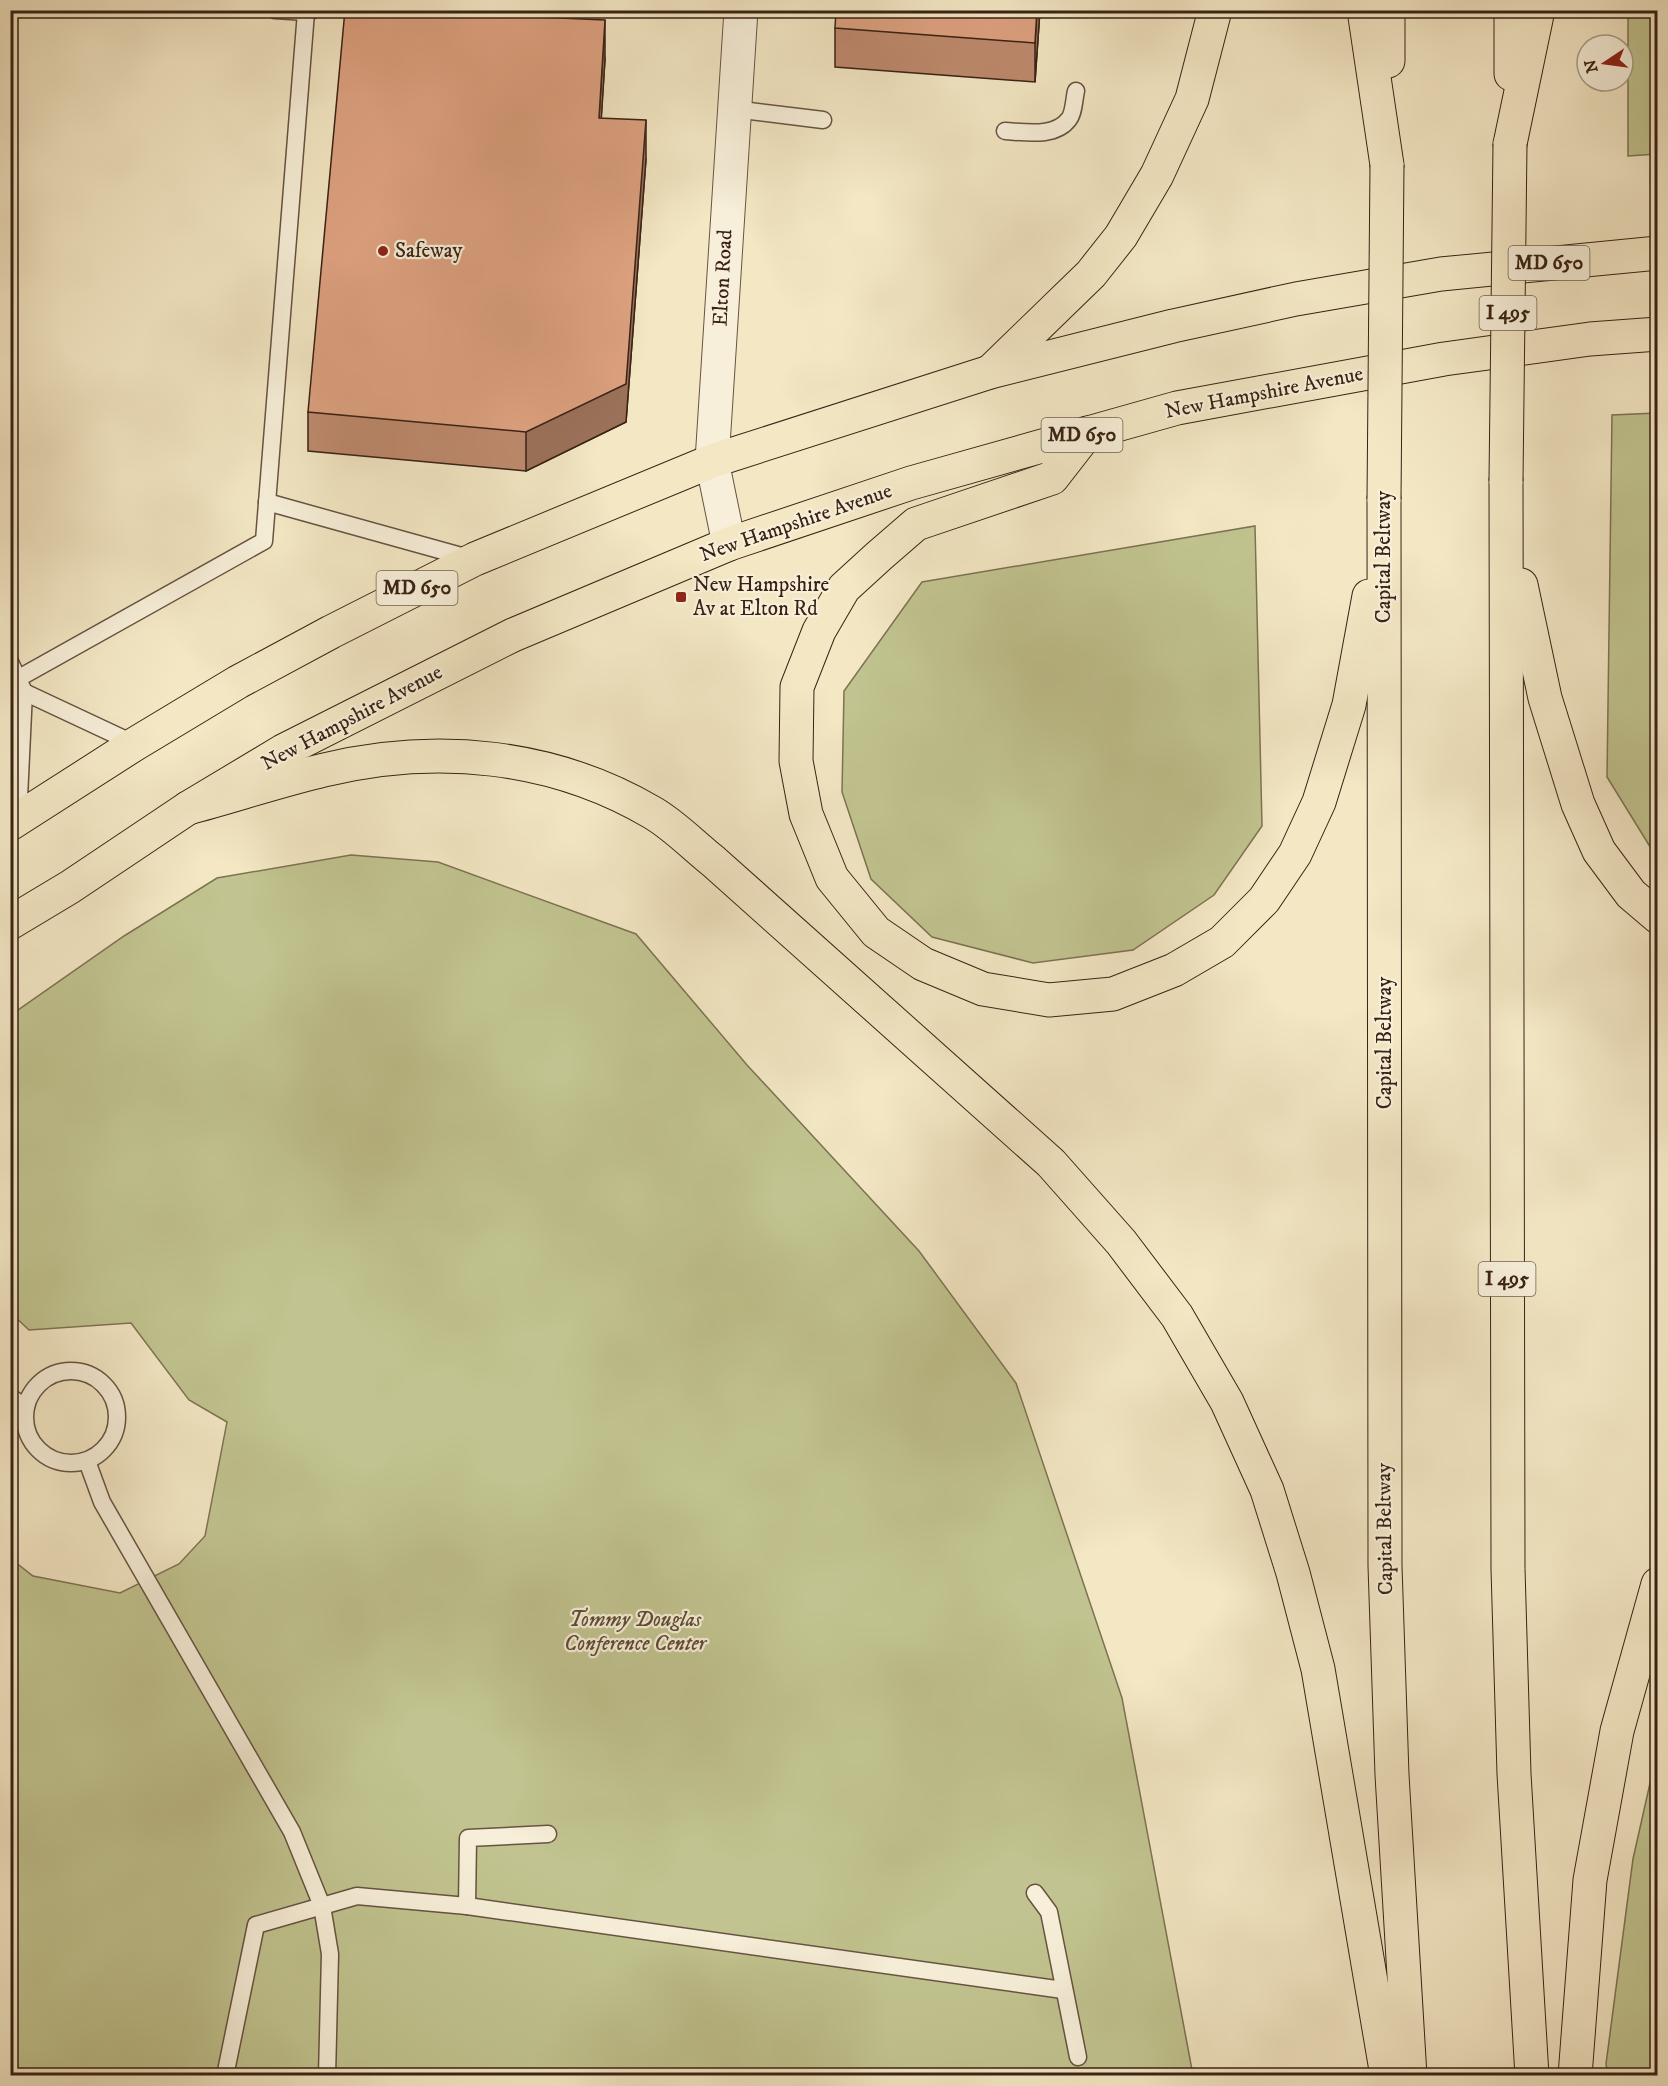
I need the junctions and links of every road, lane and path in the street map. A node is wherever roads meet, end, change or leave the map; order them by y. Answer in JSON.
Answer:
{"nodes":[{"id":1,"x":276,"y":10,"type":"edge"},
{"id":2,"x":741,"y":10,"type":"edge"},
{"id":3,"x":1215,"y":10,"type":"edge"},
{"id":4,"x":1364,"y":10,"type":"edge"},
{"id":5,"x":1388,"y":10,"type":"edge"},
{"id":6,"x":1511,"y":10,"type":"edge"},
{"id":7,"x":1538,"y":10,"type":"edge"},
{"id":8,"x":309,"y":11,"type":"edge"},
{"id":9,"x":1076,"y":91,"type":"dead end"},
{"id":10,"x":734,"y":109,"type":"junction"},
{"id":11,"x":823,"y":120,"type":"dead end"},
{"id":12,"x":1005,"y":131,"type":"dead end"},
{"id":13,"x":1510,"y":144,"type":"junction"},
{"id":14,"x":1387,"y":165,"type":"junction"},
{"id":15,"x":1658,"y":253,"type":"edge"},
{"id":16,"x":1658,"y":334,"type":"edge"},
{"id":17,"x":990,"y":372,"type":"junction"},
{"id":18,"x":1087,"y":434,"type":"junction"},
{"id":19,"x":712,"y":461,"type":"junction"},
{"id":20,"x":1506,"y":481,"type":"junction"},
{"id":21,"x":1384,"y":499,"type":"junction"},
{"id":22,"x":267,"y":502,"type":"junction"},
{"id":23,"x":729,"y":544,"type":"junction"},
{"id":24,"x":475,"y":559,"type":"junction"},
{"id":25,"x":10,"y":662,"type":"edge"},
{"id":26,"x":17,"y":684,"type":"edge"},
{"id":27,"x":135,"y":744,"type":"junction"},
{"id":28,"x":188,"y":808,"type":"junction"},
{"id":29,"x":14,"y":822,"type":"edge"},
{"id":30,"x":1658,"y":917,"type":"edge"},
{"id":31,"x":10,"y":923,"type":"edge"},
{"id":32,"x":10,"y":1396,"type":"edge"},
{"id":33,"x":26,"y":1407,"type":"junction"},
{"id":34,"x":18,"y":1428,"type":"edge"},
{"id":35,"x":87,"y":1461,"type":"junction"},
{"id":36,"x":1658,"y":1584,"type":"edge"},
{"id":37,"x":548,"y":1834,"type":"dead end"},
{"id":38,"x":1035,"y":1893,"type":"dead end"},
{"id":39,"x":322,"y":1906,"type":"junction"},
{"id":40,"x":467,"y":1906,"type":"junction"},
{"id":41,"x":1063,"y":1990,"type":"junction"},
{"id":42,"x":1078,"y":2057,"type":"dead end"},
{"id":43,"x":225,"y":2076,"type":"edge"},
{"id":44,"x":327,"y":2076,"type":"edge"},
{"id":45,"x":1387,"y":2076,"type":"edge"},
{"id":46,"x":1410,"y":2076,"type":"edge"},
{"id":47,"x":1532,"y":2076,"type":"edge"},
{"id":48,"x":1575,"y":2076,"type":"edge"}],
"edges":[{"from":1,"to":8,"type":"lane"},
{"from":2,"to":10,"type":"street","name":"Elton Road"},
{"from":3,"to":17,"type":"main road"},
{"from":4,"to":14,"type":"main road"},
{"from":5,"to":14,"type":"main road","name":"Capital Beltway"},
{"from":6,"to":13,"type":"main road","number":"I 495"},
{"from":7,"to":13,"type":"main road"},
{"from":8,"to":22,"type":"lane"},
{"from":9,"to":12,"type":"lane"},
{"from":10,"to":11,"type":"lane"},
{"from":10,"to":19,"type":"street","name":"Elton Road"},
{"from":13,"to":20,"type":"main road","number":"I 495","bridge":true},
{"from":14,"to":21,"type":"main road","name":"Capital Beltway","bridge":true},
{"from":15,"to":17,"type":"main road","number":"MD 650"},
{"from":16,"to":18,"type":"main road","name":"New Hampshire Avenue","number":"MD 650"},
{"from":17,"to":19,"type":"main road","number":"MD 650"},
{"from":18,"to":21,"type":"main road"},
{"from":18,"to":23,"type":"main road","name":"New Hampshire Avenue","number":"MD 650"},
{"from":19,"to":23,"type":"street","name":"Elton Road"},
{"from":19,"to":24,"type":"main road","number":"MD 650"},
{"from":20,"to":30,"type":"main road"},
{"from":20,"to":47,"type":"main road","number":"I 495"},
{"from":21,"to":46,"type":"main road","name":"Capital Beltway"},
{"from":22,"to":24,"type":"lane"},
{"from":22,"to":26,"type":"lane"},
{"from":23,"to":28,"type":"main road","name":"New Hampshire Avenue","number":"MD 650"},
{"from":24,"to":27,"type":"main road","number":"MD 650"},
{"from":25,"to":26,"type":"lane"},
{"from":26,"to":27,"type":"lane"},
{"from":26,"to":29,"type":"lane"},
{"from":27,"to":29,"type":"main road","number":"MD 650"},
{"from":28,"to":31,"type":"main road","name":"New Hampshire Avenue","number":"MD 650"},
{"from":28,"to":45,"type":"main road"},
{"from":32,"to":33,"type":"lane"},
{"from":33,"to":34,"type":"lane"},
{"from":33,"to":35,"type":"lane"},
{"from":34,"to":35,"type":"lane"},
{"from":35,"to":39,"type":"lane"},
{"from":36,"to":48,"type":"main road"},
{"from":37,"to":40,"type":"lane"},
{"from":38,"to":41,"type":"lane"},
{"from":39,"to":40,"type":"lane"},
{"from":39,"to":43,"type":"lane"},
{"from":39,"to":44,"type":"lane"},
{"from":40,"to":41,"type":"lane"},
{"from":41,"to":42,"type":"lane"}]}
